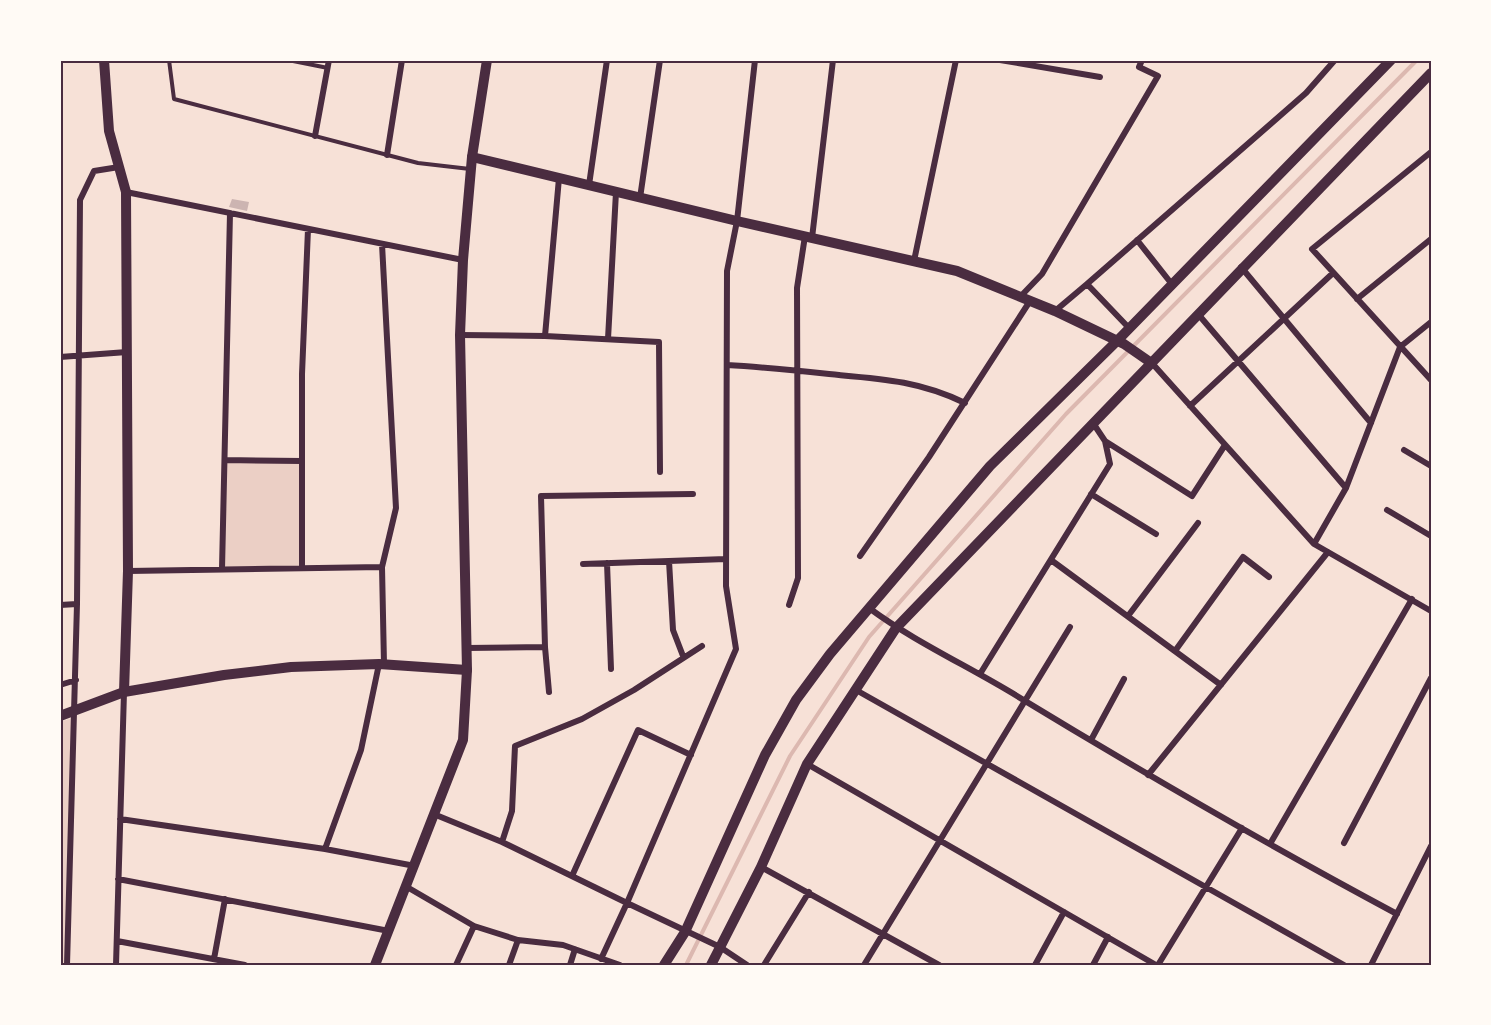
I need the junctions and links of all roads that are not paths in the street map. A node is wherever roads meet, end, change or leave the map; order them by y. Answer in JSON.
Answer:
{"nodes":[{"id":1,"x":104,"y":60,"type":"edge"},
{"id":2,"x":169,"y":60,"type":"edge"},
{"id":3,"x":288,"y":60,"type":"edge"},
{"id":4,"x":329,"y":60,"type":"edge"},
{"id":5,"x":402,"y":60,"type":"edge"},
{"id":6,"x":487,"y":60,"type":"edge"},
{"id":7,"x":607,"y":60,"type":"edge"},
{"id":8,"x":660,"y":60,"type":"edge"},
{"id":9,"x":755,"y":60,"type":"edge"},
{"id":10,"x":833,"y":60,"type":"edge"},
{"id":11,"x":956,"y":60,"type":"edge"},
{"id":12,"x":1000,"y":60,"type":"edge"},
{"id":13,"x":1142,"y":60,"type":"edge"},
{"id":14,"x":1335,"y":60,"type":"edge"},
{"id":15,"x":1391,"y":60,"type":"edge"},
{"id":16,"x":328,"y":68,"type":"junction"},
{"id":17,"x":1431,"y":73,"type":"edge"},
{"id":18,"x":1100,"y":77,"type":"dead end"},
{"id":19,"x":315,"y":136,"type":"junction"},
{"id":20,"x":1431,"y":152,"type":"edge"},
{"id":21,"x":387,"y":155,"type":"junction"},
{"id":22,"x":472,"y":157,"type":"junction"},
{"id":23,"x":118,"y":167,"type":"junction"},
{"id":24,"x":471,"y":169,"type":"junction"},
{"id":25,"x":559,"y":178,"type":"junction"},
{"id":26,"x":589,"y":185,"type":"junction"},
{"id":27,"x":126,"y":192,"type":"junction"},
{"id":28,"x":616,"y":192,"type":"junction"},
{"id":29,"x":640,"y":198,"type":"junction"},
{"id":30,"x":230,"y":213,"type":"junction"},
{"id":31,"x":737,"y":221,"type":"junction"},
{"id":32,"x":308,"y":229,"type":"junction"},
{"id":33,"x":808,"y":237,"type":"junction"},
{"id":34,"x":1431,"y":239,"type":"edge"},
{"id":35,"x":1137,"y":240,"type":"junction"},
{"id":36,"x":382,"y":244,"type":"junction"},
{"id":37,"x":463,"y":260,"type":"junction"},
{"id":38,"x":914,"y":261,"type":"junction"},
{"id":39,"x":1241,"y":267,"type":"junction"},
{"id":40,"x":1333,"y":273,"type":"junction"},
{"id":41,"x":1171,"y":283,"type":"junction"},
{"id":42,"x":1088,"y":284,"type":"junction"},
{"id":43,"x":1025,"y":299,"type":"junction"},
{"id":44,"x":1357,"y":299,"type":"junction"},
{"id":45,"x":1055,"y":310,"type":"junction"},
{"id":46,"x":1197,"y":314,"type":"junction"},
{"id":47,"x":1284,"y":318,"type":"junction"},
{"id":48,"x":1431,"y":322,"type":"edge"},
{"id":49,"x":1129,"y":328,"type":"junction"},
{"id":50,"x":460,"y":335,"type":"junction"},
{"id":51,"x":545,"y":336,"type":"junction"},
{"id":52,"x":608,"y":339,"type":"junction"},
{"id":53,"x":1120,"y":343,"type":"junction"},
{"id":54,"x":1400,"y":348,"type":"junction"},
{"id":55,"x":127,"y":352,"type":"junction"},
{"id":56,"x":60,"y":357,"type":"edge"},
{"id":57,"x":79,"y":357,"type":"junction"},
{"id":58,"x":1150,"y":362,"type":"junction"},
{"id":59,"x":1238,"y":362,"type":"junction"},
{"id":60,"x":727,"y":365,"type":"junction"},
{"id":61,"x":797,"y":369,"type":"junction"},
{"id":62,"x":1431,"y":380,"type":"edge"},
{"id":63,"x":965,"y":403,"type":"junction"},
{"id":64,"x":1190,"y":406,"type":"junction"},
{"id":65,"x":1093,"y":423,"type":"junction"},
{"id":66,"x":1371,"y":423,"type":"junction"},
{"id":67,"x":1105,"y":441,"type":"junction"},
{"id":68,"x":1225,"y":445,"type":"junction"},
{"id":69,"x":1404,"y":450,"type":"dead end"},
{"id":70,"x":225,"y":460,"type":"junction"},
{"id":71,"x":302,"y":461,"type":"junction"},
{"id":72,"x":1431,"y":466,"type":"edge"},
{"id":73,"x":660,"y":472,"type":"dead end"},
{"id":74,"x":1346,"y":488,"type":"junction"},
{"id":75,"x":693,"y":494,"type":"dead end"},
{"id":76,"x":1091,"y":494,"type":"junction"},
{"id":77,"x":1387,"y":510,"type":"dead end"},
{"id":78,"x":1198,"y":523,"type":"dead end"},
{"id":79,"x":1156,"y":534,"type":"dead end"},
{"id":80,"x":1431,"y":536,"type":"edge"},
{"id":81,"x":1314,"y":544,"type":"junction"},
{"id":82,"x":1328,"y":552,"type":"junction"},
{"id":83,"x":860,"y":556,"type":"dead end"},
{"id":84,"x":726,"y":559,"type":"junction"},
{"id":85,"x":1051,"y":560,"type":"junction"},
{"id":86,"x":669,"y":561,"type":"junction"},
{"id":87,"x":607,"y":563,"type":"junction"},
{"id":88,"x":583,"y":564,"type":"dead end"},
{"id":89,"x":302,"y":567,"type":"junction"},
{"id":90,"x":382,"y":567,"type":"junction"},
{"id":91,"x":222,"y":568,"type":"junction"},
{"id":92,"x":129,"y":571,"type":"junction"},
{"id":93,"x":1269,"y":577,"type":"dead end"},
{"id":94,"x":1412,"y":599,"type":"junction"},
{"id":95,"x":77,"y":604,"type":"junction"},
{"id":96,"x":60,"y":605,"type":"edge"},
{"id":97,"x":789,"y":605,"type":"dead end"},
{"id":98,"x":872,"y":610,"type":"junction"},
{"id":99,"x":1431,"y":611,"type":"edge"},
{"id":100,"x":1128,"y":616,"type":"junction"},
{"id":101,"x":1070,"y":627,"type":"dead end"},
{"id":102,"x":896,"y":628,"type":"junction"},
{"id":103,"x":702,"y":646,"type":"dead end"},
{"id":104,"x":545,"y":647,"type":"junction"},
{"id":105,"x":467,"y":648,"type":"junction"},
{"id":106,"x":1175,"y":651,"type":"junction"},
{"id":107,"x":683,"y":656,"type":"junction"},
{"id":108,"x":381,"y":664,"type":"junction"},
{"id":109,"x":611,"y":669,"type":"dead end"},
{"id":110,"x":467,"y":670,"type":"junction"},
{"id":111,"x":980,"y":674,"type":"junction"},
{"id":112,"x":1431,"y":678,"type":"edge"},
{"id":113,"x":1124,"y":679,"type":"dead end"},
{"id":114,"x":76,"y":680,"type":"junction"},
{"id":115,"x":1221,"y":685,"type":"junction"},
{"id":116,"x":60,"y":686,"type":"edge"},
{"id":117,"x":856,"y":690,"type":"junction"},
{"id":118,"x":124,"y":692,"type":"junction"},
{"id":119,"x":549,"y":692,"type":"dead end"},
{"id":120,"x":1026,"y":701,"type":"junction"},
{"id":121,"x":75,"y":710,"type":"junction"},
{"id":122,"x":60,"y":716,"type":"edge"},
{"id":123,"x":1090,"y":740,"type":"junction"},
{"id":124,"x":691,"y":755,"type":"junction"},
{"id":125,"x":807,"y":764,"type":"junction"},
{"id":126,"x":987,"y":764,"type":"junction"},
{"id":127,"x":1148,"y":775,"type":"junction"},
{"id":128,"x":436,"y":815,"type":"junction"},
{"id":129,"x":120,"y":819,"type":"junction"},
{"id":130,"x":1242,"y":828,"type":"junction"},
{"id":131,"x":938,"y":840,"type":"junction"},
{"id":132,"x":502,"y":842,"type":"junction"},
{"id":133,"x":1344,"y":843,"type":"dead end"},
{"id":134,"x":1270,"y":844,"type":"junction"},
{"id":135,"x":1431,"y":846,"type":"edge"},
{"id":136,"x":325,"y":849,"type":"junction"},
{"id":137,"x":415,"y":866,"type":"junction"},
{"id":138,"x":761,"y":867,"type":"junction"},
{"id":139,"x":572,"y":876,"type":"junction"},
{"id":140,"x":118,"y":879,"type":"junction"},
{"id":141,"x":407,"y":887,"type":"junction"},
{"id":142,"x":1206,"y":887,"type":"junction"},
{"id":143,"x":809,"y":892,"type":"junction"},
{"id":144,"x":225,"y":899,"type":"junction"},
{"id":145,"x":627,"y":903,"type":"junction"},
{"id":146,"x":1064,"y":912,"type":"junction"},
{"id":147,"x":1397,"y":914,"type":"junction"},
{"id":148,"x":474,"y":926,"type":"junction"},
{"id":149,"x":389,"y":931,"type":"junction"},
{"id":150,"x":687,"y":933,"type":"junction"},
{"id":151,"x":883,"y":933,"type":"junction"},
{"id":152,"x":1108,"y":937,"type":"junction"},
{"id":153,"x":518,"y":940,"type":"junction"},
{"id":154,"x":117,"y":941,"type":"junction"},
{"id":155,"x":717,"y":946,"type":"junction"},
{"id":156,"x":575,"y":950,"type":"junction"},
{"id":157,"x":601,"y":958,"type":"junction"},
{"id":158,"x":214,"y":959,"type":"junction"},
{"id":159,"x":67,"y":965,"type":"edge"},
{"id":160,"x":116,"y":965,"type":"edge"},
{"id":161,"x":245,"y":965,"type":"edge"},
{"id":162,"x":375,"y":965,"type":"edge"},
{"id":163,"x":456,"y":965,"type":"edge"},
{"id":164,"x":509,"y":965,"type":"edge"},
{"id":165,"x":570,"y":965,"type":"edge"},
{"id":166,"x":620,"y":965,"type":"edge"},
{"id":167,"x":664,"y":965,"type":"edge"},
{"id":168,"x":711,"y":965,"type":"edge"},
{"id":169,"x":747,"y":965,"type":"edge"},
{"id":170,"x":764,"y":965,"type":"edge"},
{"id":171,"x":864,"y":965,"type":"edge"},
{"id":172,"x":939,"y":965,"type":"edge"},
{"id":173,"x":1035,"y":965,"type":"edge"},
{"id":174,"x":1093,"y":965,"type":"edge"},
{"id":175,"x":1157,"y":965,"type":"edge"},
{"id":176,"x":1344,"y":965,"type":"edge"},
{"id":177,"x":1371,"y":965,"type":"edge"}],
"edges":[{"from":1,"to":23,"type":"main road"},
{"from":2,"to":19,"type":"lane"},
{"from":3,"to":16,"type":"lane"},
{"from":4,"to":16,"type":"street"},
{"from":5,"to":21,"type":"street"},
{"from":6,"to":22,"type":"main road"},
{"from":7,"to":26,"type":"street"},
{"from":8,"to":29,"type":"street"},
{"from":9,"to":31,"type":"street"},
{"from":10,"to":33,"type":"street"},
{"from":11,"to":38,"type":"street"},
{"from":12,"to":18,"type":"street"},
{"from":13,"to":43,"type":"street"},
{"from":14,"to":35,"type":"street"},
{"from":15,"to":41,"type":"main road"},
{"from":16,"to":19,"type":"street"},
{"from":17,"to":39,"type":"main road"},
{"from":19,"to":21,"type":"lane"},
{"from":20,"to":40,"type":"street"},
{"from":21,"to":24,"type":"lane"},
{"from":22,"to":24,"type":"main road"},
{"from":22,"to":25,"type":"main road"},
{"from":23,"to":27,"type":"main road"},
{"from":23,"to":57,"type":"street"},
{"from":24,"to":37,"type":"main road"},
{"from":25,"to":26,"type":"main road"},
{"from":25,"to":51,"type":"street"},
{"from":26,"to":28,"type":"main road"},
{"from":27,"to":30,"type":"street"},
{"from":27,"to":55,"type":"main road"},
{"from":28,"to":29,"type":"main road"},
{"from":28,"to":52,"type":"street"},
{"from":29,"to":31,"type":"main road"},
{"from":30,"to":32,"type":"street"},
{"from":30,"to":70,"type":"street"},
{"from":31,"to":33,"type":"main road"},
{"from":31,"to":60,"type":"street"},
{"from":32,"to":36,"type":"street"},
{"from":32,"to":71,"type":"street"},
{"from":33,"to":38,"type":"main road"},
{"from":33,"to":61,"type":"street"},
{"from":34,"to":44,"type":"street"},
{"from":35,"to":41,"type":"street"},
{"from":35,"to":42,"type":"street"},
{"from":36,"to":37,"type":"street"},
{"from":36,"to":90,"type":"street"},
{"from":37,"to":50,"type":"main road"},
{"from":38,"to":43,"type":"main road"},
{"from":39,"to":46,"type":"main road"},
{"from":39,"to":47,"type":"street"},
{"from":40,"to":44,"type":"street"},
{"from":40,"to":47,"type":"street"},
{"from":41,"to":49,"type":"main road"},
{"from":42,"to":45,"type":"street"},
{"from":42,"to":49,"type":"street"},
{"from":43,"to":45,"type":"main road"},
{"from":43,"to":63,"type":"street"},
{"from":44,"to":54,"type":"street"},
{"from":45,"to":53,"type":"main road"},
{"from":46,"to":58,"type":"main road"},
{"from":46,"to":59,"type":"street"},
{"from":47,"to":59,"type":"street"},
{"from":47,"to":66,"type":"street"},
{"from":48,"to":54,"type":"street"},
{"from":49,"to":53,"type":"main road"},
{"from":50,"to":51,"type":"street"},
{"from":50,"to":105,"type":"main road"},
{"from":51,"to":52,"type":"street"},
{"from":52,"to":73,"type":"street"},
{"from":53,"to":58,"type":"main road"},
{"from":53,"to":98,"type":"main road"},
{"from":54,"to":62,"type":"street"},
{"from":54,"to":66,"type":"street"},
{"from":55,"to":57,"type":"street"},
{"from":55,"to":92,"type":"main road"},
{"from":56,"to":57,"type":"street"},
{"from":57,"to":95,"type":"street"},
{"from":58,"to":64,"type":"street"},
{"from":58,"to":65,"type":"main road"},
{"from":59,"to":64,"type":"street"},
{"from":59,"to":74,"type":"street"},
{"from":60,"to":61,"type":"street"},
{"from":60,"to":84,"type":"street"},
{"from":61,"to":63,"type":"street"},
{"from":61,"to":97,"type":"street"},
{"from":63,"to":83,"type":"street"},
{"from":64,"to":68,"type":"street"},
{"from":65,"to":67,"type":"street"},
{"from":65,"to":102,"type":"main road"},
{"from":66,"to":74,"type":"street"},
{"from":67,"to":68,"type":"street"},
{"from":67,"to":76,"type":"street"},
{"from":68,"to":81,"type":"street"},
{"from":69,"to":72,"type":"street"},
{"from":70,"to":71,"type":"street"},
{"from":70,"to":91,"type":"street"},
{"from":71,"to":89,"type":"street"},
{"from":74,"to":81,"type":"street"},
{"from":75,"to":104,"type":"street"},
{"from":76,"to":79,"type":"street"},
{"from":76,"to":85,"type":"street"},
{"from":77,"to":80,"type":"street"},
{"from":78,"to":100,"type":"street"},
{"from":81,"to":82,"type":"street"},
{"from":82,"to":94,"type":"street"},
{"from":82,"to":115,"type":"street"},
{"from":84,"to":86,"type":"street"},
{"from":84,"to":124,"type":"street"},
{"from":85,"to":100,"type":"street"},
{"from":85,"to":111,"type":"street"},
{"from":86,"to":87,"type":"street"},
{"from":86,"to":107,"type":"street"},
{"from":87,"to":88,"type":"street"},
{"from":87,"to":109,"type":"street"},
{"from":89,"to":90,"type":"street"},
{"from":89,"to":91,"type":"street"},
{"from":90,"to":108,"type":"street"},
{"from":91,"to":92,"type":"street"},
{"from":92,"to":118,"type":"main road"},
{"from":93,"to":106,"type":"street"},
{"from":94,"to":99,"type":"street"},
{"from":94,"to":134,"type":"street"},
{"from":95,"to":96,"type":"street"},
{"from":95,"to":114,"type":"street"},
{"from":98,"to":102,"type":"street"},
{"from":98,"to":150,"type":"main road"},
{"from":100,"to":106,"type":"street"},
{"from":101,"to":120,"type":"street"},
{"from":102,"to":111,"type":"street"},
{"from":102,"to":117,"type":"main road"},
{"from":103,"to":107,"type":"street"},
{"from":104,"to":105,"type":"street"},
{"from":104,"to":119,"type":"street"},
{"from":105,"to":110,"type":"main road"},
{"from":106,"to":115,"type":"street"},
{"from":107,"to":132,"type":"street"},
{"from":108,"to":110,"type":"main road"},
{"from":108,"to":118,"type":"main road"},
{"from":108,"to":136,"type":"street"},
{"from":110,"to":128,"type":"main road"},
{"from":111,"to":120,"type":"street"},
{"from":112,"to":133,"type":"street"},
{"from":113,"to":123,"type":"street"},
{"from":114,"to":116,"type":"street"},
{"from":114,"to":121,"type":"street"},
{"from":115,"to":127,"type":"street"},
{"from":117,"to":125,"type":"main road"},
{"from":117,"to":126,"type":"street"},
{"from":118,"to":121,"type":"main road"},
{"from":118,"to":129,"type":"street"},
{"from":120,"to":123,"type":"street"},
{"from":120,"to":126,"type":"street"},
{"from":121,"to":122,"type":"main road"},
{"from":121,"to":159,"type":"street"},
{"from":123,"to":127,"type":"street"},
{"from":124,"to":139,"type":"street"},
{"from":124,"to":145,"type":"street"},
{"from":125,"to":131,"type":"street"},
{"from":125,"to":138,"type":"main road"},
{"from":126,"to":131,"type":"street"},
{"from":126,"to":142,"type":"street"},
{"from":127,"to":130,"type":"street"},
{"from":128,"to":132,"type":"street"},
{"from":128,"to":137,"type":"main road"},
{"from":129,"to":136,"type":"street"},
{"from":129,"to":140,"type":"street"},
{"from":130,"to":134,"type":"street"},
{"from":130,"to":142,"type":"street"},
{"from":131,"to":146,"type":"street"},
{"from":131,"to":151,"type":"street"},
{"from":132,"to":139,"type":"street"},
{"from":134,"to":147,"type":"street"},
{"from":135,"to":147,"type":"street"},
{"from":136,"to":137,"type":"street"},
{"from":137,"to":141,"type":"main road"},
{"from":138,"to":143,"type":"street"},
{"from":138,"to":155,"type":"main road"},
{"from":139,"to":145,"type":"street"},
{"from":140,"to":144,"type":"street"},
{"from":140,"to":154,"type":"street"},
{"from":141,"to":148,"type":"street"},
{"from":141,"to":149,"type":"main road"},
{"from":142,"to":175,"type":"street"},
{"from":142,"to":176,"type":"street"},
{"from":143,"to":151,"type":"street"},
{"from":143,"to":170,"type":"street"},
{"from":144,"to":149,"type":"street"},
{"from":144,"to":158,"type":"street"},
{"from":145,"to":150,"type":"street"},
{"from":145,"to":157,"type":"street"},
{"from":146,"to":152,"type":"street"},
{"from":146,"to":173,"type":"street"},
{"from":147,"to":177,"type":"street"},
{"from":148,"to":153,"type":"street"},
{"from":148,"to":163,"type":"street"},
{"from":149,"to":162,"type":"main road"},
{"from":150,"to":155,"type":"street"},
{"from":150,"to":167,"type":"main road"},
{"from":151,"to":171,"type":"street"},
{"from":151,"to":172,"type":"street"},
{"from":152,"to":174,"type":"street"},
{"from":152,"to":175,"type":"street"},
{"from":153,"to":156,"type":"street"},
{"from":153,"to":164,"type":"street"},
{"from":154,"to":158,"type":"street"},
{"from":154,"to":160,"type":"street"},
{"from":155,"to":168,"type":"main road"},
{"from":155,"to":169,"type":"street"},
{"from":156,"to":157,"type":"street"},
{"from":156,"to":165,"type":"street"},
{"from":157,"to":166,"type":"street"},
{"from":158,"to":161,"type":"street"}]}
